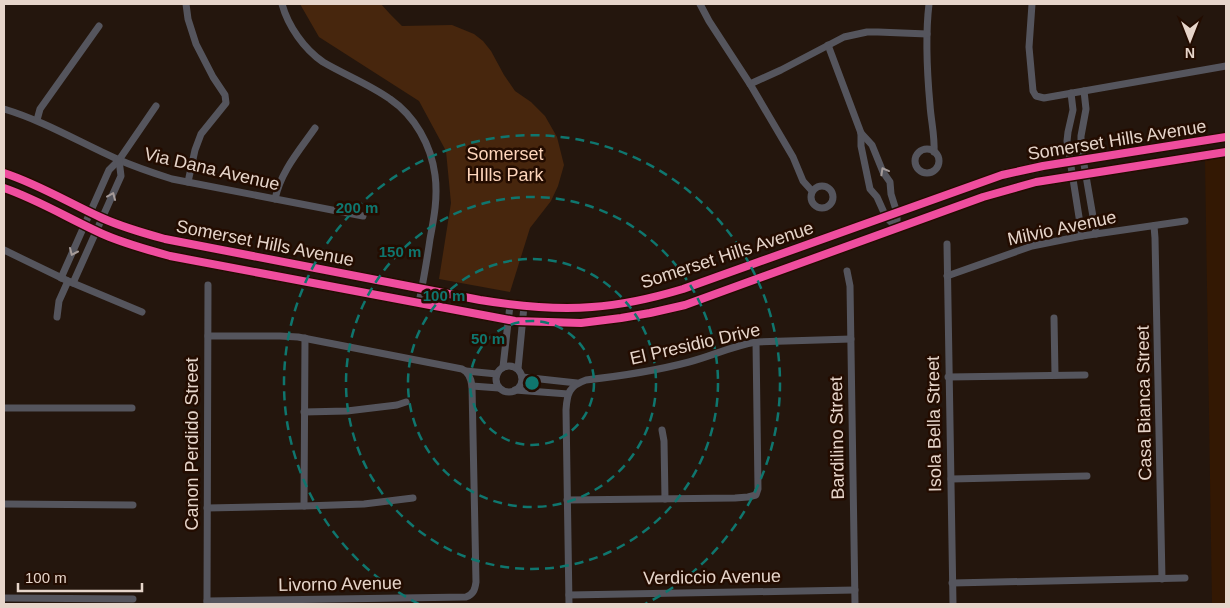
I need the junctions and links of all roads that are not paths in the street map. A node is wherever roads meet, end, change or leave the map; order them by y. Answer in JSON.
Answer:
{"nodes":[{"id":1,"x":186,"y":4,"type":"edge"},
{"id":2,"x":282,"y":4,"type":"edge"},
{"id":3,"x":700,"y":4,"type":"edge"},
{"id":4,"x":929,"y":4,"type":"edge"},
{"id":5,"x":1032,"y":4,"type":"edge"},
{"id":6,"x":99,"y":26,"type":"dead end"},
{"id":7,"x":927,"y":34,"type":"junction"},
{"id":8,"x":828,"y":45,"type":"junction"},
{"id":9,"x":1226,"y":66,"type":"edge"},
{"id":10,"x":750,"y":84,"type":"junction"},
{"id":11,"x":1084,"y":91,"type":"junction"},
{"id":12,"x":1071,"y":93,"type":"junction"},
{"id":13,"x":156,"y":106,"type":"dead end"},
{"id":14,"x":4,"y":109,"type":"edge"},
{"id":15,"x":37,"y":120,"type":"junction"},
{"id":16,"x":315,"y":128,"type":"dead end"},
{"id":17,"x":861,"y":133,"type":"junction"},
{"id":18,"x":1225,"y":137,"type":"edge"},
{"id":19,"x":1226,"y":151,"type":"edge"},
{"id":20,"x":934,"y":152,"type":"dead end"},
{"id":21,"x":119,"y":160,"type":"junction"},
{"id":22,"x":1083,"y":160,"type":"junction"},
{"id":23,"x":1070,"y":162,"type":"junction"},
{"id":24,"x":4,"y":173,"type":"edge"},
{"id":25,"x":1086,"y":174,"type":"junction"},
{"id":26,"x":1072,"y":176,"type":"junction"},
{"id":27,"x":188,"y":182,"type":"junction"},
{"id":28,"x":4,"y":188,"type":"edge"},
{"id":29,"x":812,"y":191,"type":"dead end"},
{"id":30,"x":275,"y":199,"type":"junction"},
{"id":31,"x":90,"y":213,"type":"junction"},
{"id":32,"x":897,"y":213,"type":"junction"},
{"id":33,"x":363,"y":216,"type":"dead end"},
{"id":34,"x":886,"y":217,"type":"junction"},
{"id":35,"x":102,"y":218,"type":"junction"},
{"id":36,"x":1185,"y":221,"type":"dead end"},
{"id":37,"x":85,"y":225,"type":"junction"},
{"id":38,"x":1154,"y":226,"type":"junction"},
{"id":39,"x":897,"y":228,"type":"junction"},
{"id":40,"x":97,"y":231,"type":"junction"},
{"id":41,"x":1096,"y":234,"type":"junction"},
{"id":42,"x":1082,"y":236,"type":"junction"},
{"id":43,"x":947,"y":244,"type":"dead end"},
{"id":44,"x":4,"y":250,"type":"edge"},
{"id":45,"x":847,"y":271,"type":"dead end"},
{"id":46,"x":947,"y":276,"type":"junction"},
{"id":47,"x":68,"y":281,"type":"junction"},
{"id":48,"x":208,"y":285,"type":"dead end"},
{"id":49,"x":422,"y":289,"type":"junction"},
{"id":50,"x":419,"y":303,"type":"junction"},
{"id":51,"x":510,"y":304,"type":"junction"},
{"id":52,"x":524,"y":306,"type":"junction"},
{"id":53,"x":142,"y":312,"type":"dead end"},
{"id":54,"x":57,"y":316,"type":"dead end"},
{"id":55,"x":1054,"y":318,"type":"dead end"},
{"id":56,"x":508,"y":320,"type":"junction"},
{"id":57,"x":522,"y":322,"type":"junction"},
{"id":58,"x":208,"y":336,"type":"junction"},
{"id":59,"x":305,"y":338,"type":"junction"},
{"id":60,"x":851,"y":339,"type":"junction"},
{"id":61,"x":756,"y":342,"type":"junction"},
{"id":62,"x":503,"y":367,"type":"junction"},
{"id":63,"x":518,"y":369,"type":"junction"},
{"id":64,"x":468,"y":374,"type":"junction"},
{"id":65,"x":497,"y":374,"type":"junction"},
{"id":66,"x":1055,"y":375,"type":"junction"},
{"id":67,"x":1086,"y":375,"type":"dead end"},
{"id":68,"x":522,"y":377,"type":"junction"},
{"id":69,"x":948,"y":377,"type":"junction"},
{"id":70,"x":472,"y":386,"type":"junction"},
{"id":71,"x":500,"y":388,"type":"junction"},
{"id":72,"x":572,"y":388,"type":"junction"},
{"id":73,"x":515,"y":390,"type":"junction"},
{"id":74,"x":406,"y":402,"type":"dead end"},
{"id":75,"x":4,"y":408,"type":"edge"},
{"id":76,"x":132,"y":408,"type":"dead end"},
{"id":77,"x":304,"y":412,"type":"junction"},
{"id":78,"x":662,"y":430,"type":"dead end"},
{"id":79,"x":1087,"y":476,"type":"dead end"},
{"id":80,"x":951,"y":479,"type":"junction"},
{"id":81,"x":413,"y":498,"type":"dead end"},
{"id":82,"x":665,"y":498,"type":"junction"},
{"id":83,"x":567,"y":500,"type":"junction"},
{"id":84,"x":4,"y":504,"type":"edge"},
{"id":85,"x":133,"y":505,"type":"dead end"},
{"id":86,"x":304,"y":506,"type":"junction"},
{"id":87,"x":207,"y":508,"type":"junction"},
{"id":88,"x":1185,"y":578,"type":"dead end"},
{"id":89,"x":1162,"y":579,"type":"junction"},
{"id":90,"x":952,"y":583,"type":"junction"},
{"id":91,"x":855,"y":590,"type":"junction"},
{"id":92,"x":569,"y":595,"type":"junction"},
{"id":93,"x":4,"y":598,"type":"edge"},
{"id":94,"x":133,"y":599,"type":"dead end"},
{"id":95,"x":207,"y":603,"type":"edge"},
{"id":96,"x":569,"y":604,"type":"edge"},
{"id":97,"x":855,"y":604,"type":"edge"},
{"id":98,"x":953,"y":604,"type":"edge"}],
"edges":[{"from":1,"to":27,"type":"street"},
{"from":2,"to":49,"type":"street"},
{"from":3,"to":10,"type":"street"},
{"from":4,"to":7,"type":"street"},
{"from":5,"to":12,"type":"street"},
{"from":6,"to":15,"type":"street"},
{"from":7,"to":8,"type":"street"},
{"from":7,"to":20,"type":"street"},
{"from":8,"to":10,"type":"street"},
{"from":8,"to":17,"type":"street"},
{"from":9,"to":11,"type":"street"},
{"from":10,"to":29,"type":"street"},
{"from":11,"to":12,"type":"street"},
{"from":11,"to":22,"type":"street"},
{"from":12,"to":23,"type":"street"},
{"from":13,"to":21,"type":"street"},
{"from":14,"to":15,"type":"street","name":"Via Dana Avenue"},
{"from":15,"to":21,"type":"street","name":"Via Dana Avenue"},
{"from":16,"to":30,"type":"street"},
{"from":32,"to":17,"type":"street","one_way":true},
{"from":17,"to":34,"type":"street"},
{"from":18,"to":19,"type":"main road"},
{"from":18,"to":22,"type":"main road","name":"Somerset Hills Avenue"},
{"from":19,"to":25,"type":"main road","name":"Somerset Hills Avenue"},
{"from":21,"to":27,"type":"street","name":"Via Dana Avenue"},
{"from":21,"to":31,"type":"street"},
{"from":35,"to":21,"type":"street","one_way":true},
{"from":22,"to":23,"type":"main road","name":"Somerset Hills Avenue"},
{"from":22,"to":25,"type":"street"},
{"from":23,"to":26,"type":"street"},
{"from":23,"to":32,"type":"main road","name":"Somerset Hills Avenue"},
{"from":24,"to":31,"type":"main road","name":"Somerset Hills Avenue"},
{"from":25,"to":26,"type":"main road","name":"Somerset Hills Avenue"},
{"from":25,"to":41,"type":"street"},
{"from":26,"to":39,"type":"main road","name":"Somerset Hills Avenue"},
{"from":26,"to":42,"type":"street"},
{"from":27,"to":30,"type":"street","name":"Via Dana Avenue"},
{"from":28,"to":37,"type":"main road","name":"Somerset Hills Avenue"},
{"from":30,"to":33,"type":"street","name":"Via Dana Avenue"},
{"from":31,"to":35,"type":"main road","name":"Somerset Hills Avenue"},
{"from":31,"to":37,"type":"street"},
{"from":32,"to":34,"type":"main road","name":"Somerset Hills Avenue"},
{"from":32,"to":39,"type":"street"},
{"from":34,"to":39,"type":"street"},
{"from":34,"to":52,"type":"main road","name":"Somerset Hills Avenue"},
{"from":35,"to":40,"type":"street"},
{"from":35,"to":49,"type":"main road","name":"Somerset Hills Avenue"},
{"from":36,"to":38,"type":"street","name":"Milvio Avenue"},
{"from":37,"to":40,"type":"main road","name":"Somerset Hills Avenue"},
{"from":37,"to":47,"type":"street","one_way":true},
{"from":38,"to":41,"type":"street","name":"Milvio Avenue"},
{"from":38,"to":89,"type":"street","name":"Casa Bianca Street"},
{"from":39,"to":57,"type":"main road","name":"Somerset Hills Avenue"},
{"from":40,"to":47,"type":"street"},
{"from":40,"to":50,"type":"main road","name":"Somerset Hills Avenue"},
{"from":41,"to":42,"type":"street","name":"Milvio Avenue"},
{"from":42,"to":46,"type":"street","name":"Milvio Avenue"},
{"from":43,"to":46,"type":"street","name":"Isola Bella Street"},
{"from":44,"to":47,"type":"street"},
{"from":45,"to":60,"type":"street","name":"Bardilino Street"},
{"from":46,"to":69,"type":"street","name":"Isola Bella Street"},
{"from":47,"to":53,"type":"street"},
{"from":47,"to":54,"type":"street"},
{"from":48,"to":58,"type":"street","name":"Canon Perdido Street"},
{"from":49,"to":50,"type":"street"},
{"from":49,"to":51,"type":"main road","name":"Somerset Hills Avenue"},
{"from":50,"to":56,"type":"main road","name":"Somerset Hills Avenue"},
{"from":51,"to":52,"type":"main road","name":"Somerset Hills Avenue"},
{"from":51,"to":56,"type":"street"},
{"from":52,"to":57,"type":"street"},
{"from":55,"to":66,"type":"street"},
{"from":56,"to":57,"type":"main road","name":"Somerset Hills Avenue"},
{"from":56,"to":62,"type":"street"},
{"from":57,"to":63,"type":"street"},
{"from":58,"to":59,"type":"street"},
{"from":58,"to":87,"type":"street","name":"Canon Perdido Street"},
{"from":59,"to":64,"type":"street"},
{"from":59,"to":77,"type":"street"},
{"from":60,"to":61,"type":"street","name":"El Presidio Drive"},
{"from":60,"to":91,"type":"street","name":"Bardilino Street"},
{"from":61,"to":72,"type":"street","name":"El Presidio Drive"},
{"from":61,"to":82,"type":"street"},
{"from":62,"to":63,"type":"street"},
{"from":62,"to":65,"type":"street"},
{"from":63,"to":68,"type":"street"},
{"from":64,"to":65,"type":"street"},
{"from":64,"to":70,"type":"street"},
{"from":65,"to":71,"type":"street"},
{"from":66,"to":67,"type":"street"},
{"from":66,"to":69,"type":"street"},
{"from":68,"to":72,"type":"street","name":"El Presidio Drive"},
{"from":68,"to":73,"type":"street"},
{"from":69,"to":80,"type":"street","name":"Isola Bella Street"},
{"from":70,"to":71,"type":"street"},
{"from":70,"to":95,"type":"street","name":"Livorno Avenue"},
{"from":71,"to":73,"type":"street"},
{"from":72,"to":73,"type":"street","name":"El Presidio Drive"},
{"from":72,"to":83,"type":"street"},
{"from":74,"to":77,"type":"street"},
{"from":75,"to":76,"type":"street"},
{"from":77,"to":86,"type":"street"},
{"from":78,"to":82,"type":"street"},
{"from":79,"to":80,"type":"street"},
{"from":80,"to":90,"type":"street","name":"Isola Bella Street"},
{"from":81,"to":86,"type":"street"},
{"from":82,"to":83,"type":"street"},
{"from":83,"to":92,"type":"street"},
{"from":84,"to":85,"type":"street"},
{"from":86,"to":87,"type":"street"},
{"from":87,"to":95,"type":"street","name":"Canon Perdido Street"},
{"from":88,"to":89,"type":"street"},
{"from":89,"to":90,"type":"street"},
{"from":90,"to":98,"type":"street","name":"Isola Bella Street"},
{"from":91,"to":92,"type":"street","name":"Verdiccio Avenue"},
{"from":91,"to":97,"type":"street","name":"Bardilino Street"},
{"from":92,"to":96,"type":"street"},
{"from":93,"to":94,"type":"street"}]}
